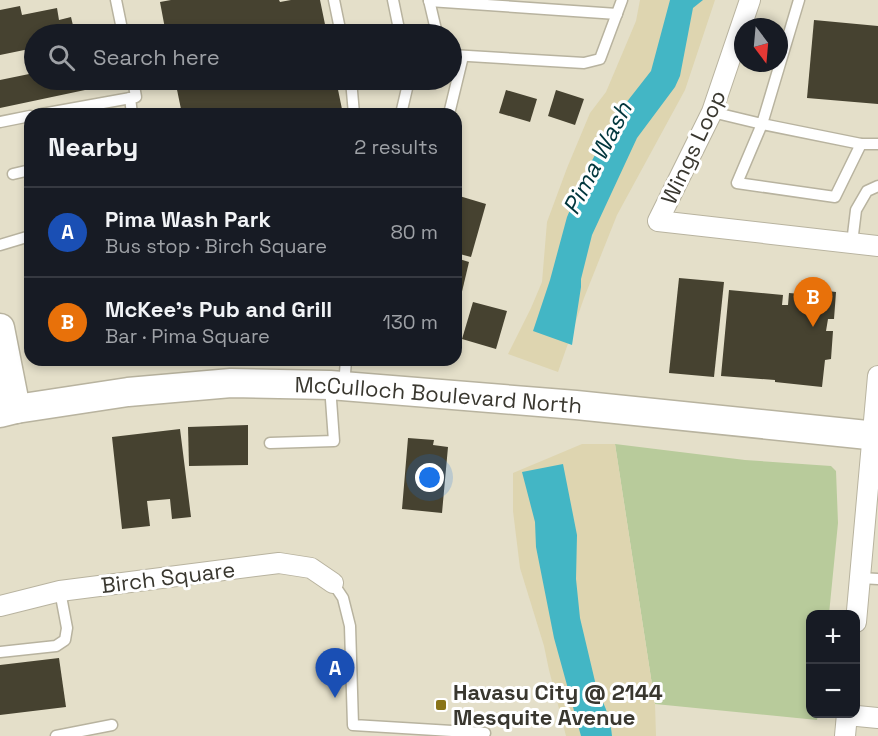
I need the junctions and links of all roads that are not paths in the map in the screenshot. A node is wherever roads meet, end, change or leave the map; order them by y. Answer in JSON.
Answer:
{"nodes":[{"id":1,"x":116,"y":0,"type":"edge"},
{"id":2,"x":334,"y":0,"type":"edge"},
{"id":3,"x":393,"y":0,"type":"edge"},
{"id":4,"x":622,"y":0,"type":"edge"},
{"id":5,"x":750,"y":0,"type":"edge"},
{"id":6,"x":799,"y":0,"type":"edge"},
{"id":7,"x":429,"y":1,"type":"edge"},
{"id":8,"x":617,"y":14,"type":"junction"},
{"id":9,"x":121,"y":24,"type":"edge"},
{"id":10,"x":339,"y":24,"type":"edge"},
{"id":11,"x":398,"y":24,"type":"edge"},
{"id":12,"x":435,"y":24,"type":"edge"},
{"id":13,"x":462,"y":56,"type":"edge"},
{"id":14,"x":135,"y":90,"type":"edge"},
{"id":15,"x":352,"y":90,"type":"edge"},
{"id":16,"x":407,"y":90,"type":"edge"},
{"id":17,"x":452,"y":90,"type":"edge"},
{"id":18,"x":130,"y":98,"type":"junction"},
{"id":19,"x":75,"y":108,"type":"edge"},
{"id":20,"x":131,"y":108,"type":"edge"},
{"id":21,"x":353,"y":108,"type":"edge"},
{"id":22,"x":402,"y":108,"type":"edge"},
{"id":23,"x":450,"y":108,"type":"edge"},
{"id":24,"x":712,"y":112,"type":"junction"},
{"id":25,"x":24,"y":117,"type":"edge"},
{"id":26,"x":0,"y":122,"type":"edge"},
{"id":27,"x":762,"y":124,"type":"junction"},
{"id":28,"x":861,"y":144,"type":"junction"},
{"id":29,"x":878,"y":144,"type":"edge"},
{"id":30,"x":24,"y":171,"type":"edge"},
{"id":31,"x":13,"y":174,"type":"dead end"},
{"id":32,"x":878,"y":186,"type":"edge"},
{"id":33,"x":24,"y":238,"type":"edge"},
{"id":34,"x":852,"y":243,"type":"junction"},
{"id":35,"x":0,"y":245,"type":"edge"},
{"id":36,"x":878,"y":246,"type":"edge"},
{"id":37,"x":0,"y":328,"type":"edge"},
{"id":38,"x":878,"y":376,"type":"edge"},
{"id":39,"x":340,"y":377,"type":"edge"},
{"id":40,"x":8,"y":411,"type":"edge"},
{"id":41,"x":875,"y":435,"type":"edge"},
{"id":42,"x":270,"y":443,"type":"dead end"},
{"id":43,"x":869,"y":579,"type":"edge"},
{"id":44,"x":333,"y":583,"type":"joint"},
{"id":45,"x":60,"y":591,"type":"junction"},
{"id":46,"x":0,"y":606,"type":"edge"},
{"id":47,"x":859,"y":610,"type":"edge"},
{"id":48,"x":0,"y":652,"type":"edge"},
{"id":49,"x":860,"y":716,"type":"edge"},
{"id":50,"x":847,"y":718,"type":"edge"},
{"id":51,"x":878,"y":718,"type":"edge"},
{"id":52,"x":112,"y":724,"type":"dead end"},
{"id":53,"x":485,"y":733,"type":"dead end"},
{"id":54,"x":56,"y":736,"type":"edge"},
{"id":55,"x":845,"y":736,"type":"edge"}],
"edges":[{"from":1,"to":9,"type":"lane"},
{"from":2,"to":10,"type":"lane"},
{"from":3,"to":11,"type":"lane"},
{"from":4,"to":8,"type":"lane"},
{"from":5,"to":24,"type":"street","name":"Wings Loop"},
{"from":6,"to":27,"type":"lane"},
{"from":7,"to":8,"type":"lane"},
{"from":7,"to":12,"type":"lane"},
{"from":8,"to":13,"type":"lane"},
{"from":14,"to":18,"type":"lane"},
{"from":15,"to":21,"type":"lane"},
{"from":16,"to":22,"type":"lane"},
{"from":17,"to":23,"type":"lane"},
{"from":18,"to":19,"type":"lane"},
{"from":18,"to":20,"type":"lane"},
{"from":24,"to":27,"type":"lane"},
{"from":24,"to":34,"type":"street","name":"Wings Loop"},
{"from":25,"to":26,"type":"lane"},
{"from":27,"to":28,"type":"lane"},
{"from":27,"to":28,"type":"lane"},
{"from":28,"to":29,"type":"lane"},
{"from":30,"to":31,"type":"lane"},
{"from":32,"to":34,"type":"lane"},
{"from":33,"to":35,"type":"lane"},
{"from":34,"to":36,"type":"street","name":"Wings Loop"},
{"from":37,"to":40,"type":"main road"},
{"from":38,"to":41,"type":"street"},
{"from":39,"to":40,"type":"main road","name":"McCulloch Boulevard North"},
{"from":39,"to":41,"type":"main road","name":"McCulloch Boulevard North"},
{"from":39,"to":42,"type":"lane"},
{"from":41,"to":43,"type":"street"},
{"from":43,"to":47,"type":"street"},
{"from":44,"to":45,"type":"street","name":"Birch Square"},
{"from":44,"to":53,"type":"lane"},
{"from":45,"to":46,"type":"street","name":"Birch Square"},
{"from":45,"to":48,"type":"lane"},
{"from":49,"to":51,"type":"street"},
{"from":50,"to":55,"type":"street"},
{"from":52,"to":54,"type":"lane"}]}
